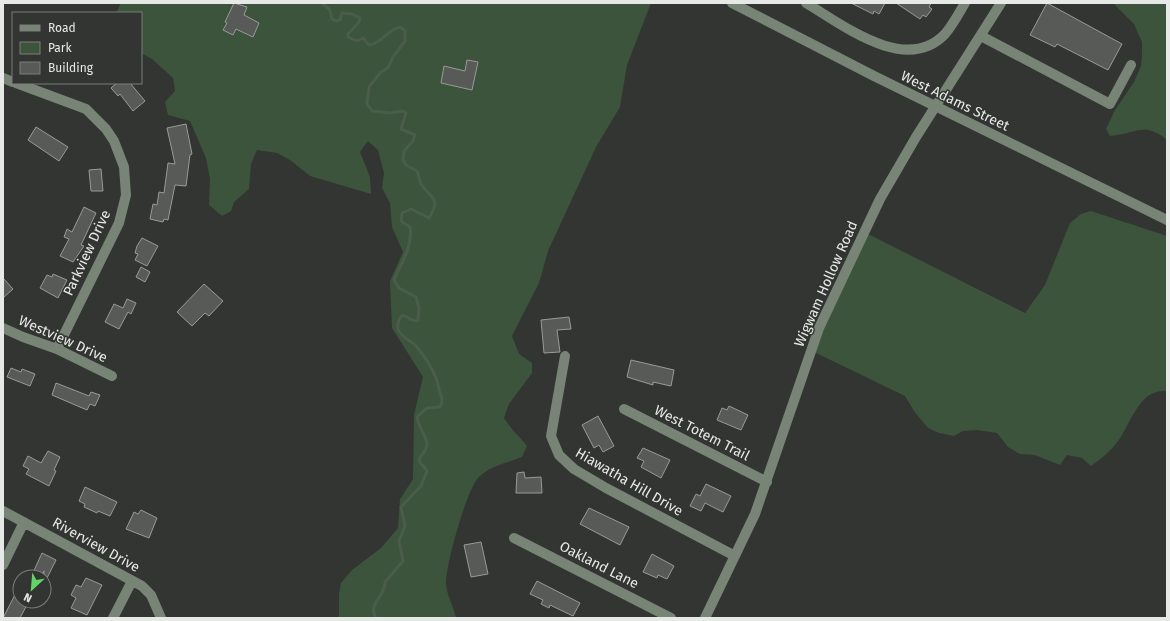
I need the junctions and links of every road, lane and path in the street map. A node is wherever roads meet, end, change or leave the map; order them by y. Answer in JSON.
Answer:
{"nodes":[{"id":1,"x":732,"y":3,"type":"edge"},
{"id":2,"x":806,"y":3,"type":"edge"},
{"id":3,"x":965,"y":3,"type":"edge"},
{"id":4,"x":1001,"y":3,"type":"edge"},
{"id":5,"x":981,"y":36,"type":"junction"},
{"id":6,"x":1131,"y":66,"type":"dead end"},
{"id":7,"x":19,"y":84,"type":"edge"},
{"id":8,"x":936,"y":107,"type":"junction"},
{"id":9,"x":1167,"y":220,"type":"edge"},
{"id":10,"x":3,"y":328,"type":"edge"},
{"id":11,"x":57,"y":348,"type":"junction"},
{"id":12,"x":565,"y":356,"type":"dead end"},
{"id":13,"x":112,"y":376,"type":"dead end"},
{"id":14,"x":624,"y":409,"type":"dead end"},
{"id":15,"x":767,"y":482,"type":"junction"},
{"id":16,"x":3,"y":511,"type":"edge"},
{"id":17,"x":24,"y":522,"type":"junction"},
{"id":18,"x":514,"y":538,"type":"dead end"},
{"id":19,"x":735,"y":556,"type":"junction"},
{"id":20,"x":3,"y":565,"type":"edge"},
{"id":21,"x":132,"y":581,"type":"junction"},
{"id":22,"x":113,"y":618,"type":"edge"},
{"id":23,"x":161,"y":618,"type":"edge"},
{"id":24,"x":671,"y":618,"type":"edge"},
{"id":25,"x":705,"y":618,"type":"edge"}],
"edges":[{"from":1,"to":8,"type":"street","name":"West Adams Street"},
{"from":2,"to":3,"type":"street"},
{"from":4,"to":5,"type":"street","name":"Wigwam Hollow Road"},
{"from":5,"to":6,"type":"street"},
{"from":5,"to":8,"type":"street","name":"Wigwam Hollow Road"},
{"from":7,"to":11,"type":"street","name":"Parkview Drive"},
{"from":8,"to":9,"type":"street","name":"West Adams Street"},
{"from":8,"to":15,"type":"street","name":"Wigwam Hollow Road"},
{"from":10,"to":11,"type":"street","name":"Westview Drive"},
{"from":11,"to":13,"type":"street","name":"Westview Drive"},
{"from":12,"to":19,"type":"street","name":"Hiawatha Hill Drive"},
{"from":14,"to":15,"type":"street","name":"West Totem Trail"},
{"from":15,"to":19,"type":"street","name":"Wigwam Hollow Road"},
{"from":16,"to":17,"type":"street","name":"Riverview Drive"},
{"from":17,"to":20,"type":"street"},
{"from":17,"to":21,"type":"street","name":"Riverview Drive"},
{"from":18,"to":24,"type":"street","name":"Oakland Lane"},
{"from":19,"to":25,"type":"street","name":"Wigwam Hollow Road"},
{"from":21,"to":22,"type":"street"},
{"from":21,"to":23,"type":"street","name":"Riverview Drive"}]}
